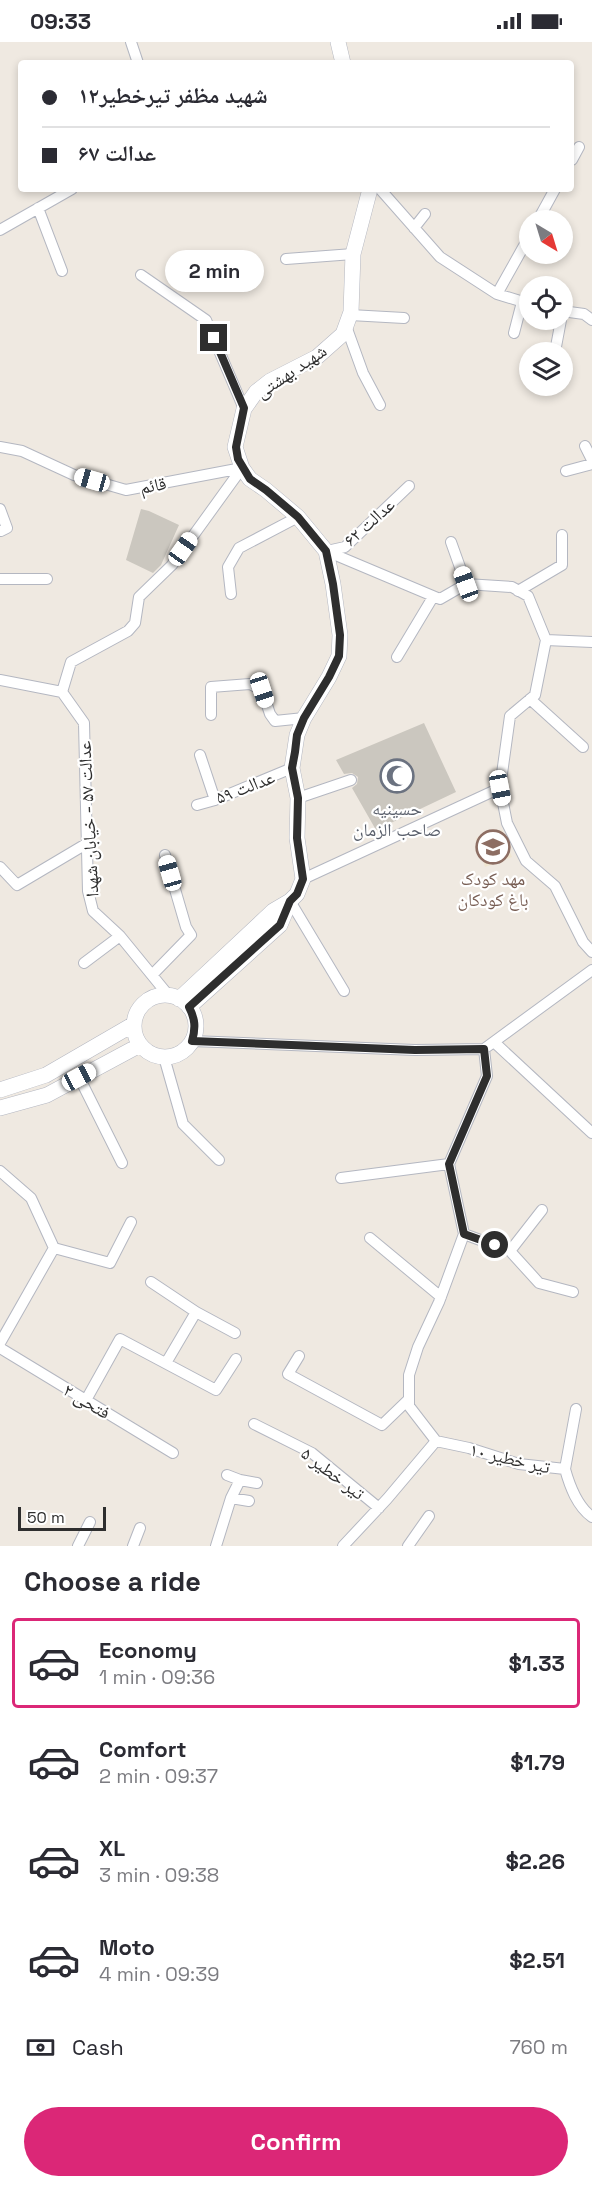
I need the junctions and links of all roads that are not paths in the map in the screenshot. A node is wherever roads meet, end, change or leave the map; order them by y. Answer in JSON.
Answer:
{"nodes":[{"id":1,"x":131,"y":42,"type":"edge"},
{"id":2,"x":338,"y":42,"type":"edge"},
{"id":3,"x":137,"y":60,"type":"edge"},
{"id":4,"x":342,"y":60,"type":"edge"},
{"id":5,"x":579,"y":147,"type":"dead end"},
{"id":6,"x":574,"y":156,"type":"edge"},
{"id":7,"x":67,"y":192,"type":"edge"},
{"id":8,"x":369,"y":192,"type":"edge"},
{"id":9,"x":384,"y":192,"type":"edge"},
{"id":10,"x":553,"y":192,"type":"edge"},
{"id":11,"x":38,"y":208,"type":"junction"},
{"id":12,"x":543,"y":210,"type":"edge"},
{"id":13,"x":425,"y":214,"type":"dead end"},
{"id":14,"x":414,"y":228,"type":"junction"},
{"id":15,"x":0,"y":230,"type":"edge"},
{"id":16,"x":353,"y":254,"type":"junction"},
{"id":17,"x":519,"y":254,"type":"edge"},
{"id":18,"x":286,"y":259,"type":"dead end"},
{"id":19,"x":62,"y":271,"type":"dead end"},
{"id":20,"x":141,"y":275,"type":"dead end"},
{"id":21,"x":496,"y":294,"type":"junction"},
{"id":22,"x":519,"y":301,"type":"edge"},
{"id":23,"x":573,"y":312,"type":"edge"},
{"id":24,"x":404,"y":318,"type":"dead end"},
{"id":25,"x":519,"y":320,"type":"edge"},
{"id":26,"x":592,"y":320,"type":"edge"},
{"id":27,"x":348,"y":321,"type":"junction"},
{"id":28,"x":514,"y":333,"type":"dead end"},
{"id":29,"x":380,"y":405,"type":"dead end"},
{"id":30,"x":244,"y":408,"type":"junction"},
{"id":31,"x":585,"y":446,"type":"dead end"},
{"id":32,"x":0,"y":447,"type":"edge"},
{"id":33,"x":592,"y":462,"type":"edge"},
{"id":34,"x":242,"y":468,"type":"junction"},
{"id":35,"x":566,"y":471,"type":"dead end"},
{"id":36,"x":409,"y":486,"type":"dead end"},
{"id":37,"x":0,"y":509,"type":"edge"},
{"id":38,"x":298,"y":517,"type":"junction"},
{"id":39,"x":1,"y":531,"type":"edge"},
{"id":40,"x":562,"y":536,"type":"dead end"},
{"id":41,"x":450,"y":542,"type":"dead end"},
{"id":42,"x":326,"y":551,"type":"junction"},
{"id":43,"x":0,"y":579,"type":"edge"},
{"id":44,"x":47,"y":579,"type":"dead end"},
{"id":45,"x":466,"y":584,"type":"junction"},
{"id":46,"x":518,"y":591,"type":"junction"},
{"id":47,"x":231,"y":594,"type":"dead end"},
{"id":48,"x":433,"y":597,"type":"junction"},
{"id":49,"x":546,"y":640,"type":"junction"},
{"id":50,"x":592,"y":642,"type":"edge"},
{"id":51,"x":397,"y":657,"type":"dead end"},
{"id":52,"x":0,"y":680,"type":"edge"},
{"id":53,"x":62,"y":692,"type":"junction"},
{"id":54,"x":530,"y":699,"type":"junction"},
{"id":55,"x":212,"y":715,"type":"dead end"},
{"id":56,"x":304,"y":718,"type":"junction"},
{"id":57,"x":583,"y":747,"type":"dead end"},
{"id":58,"x":200,"y":755,"type":"dead end"},
{"id":59,"x":292,"y":768,"type":"junction"},
{"id":60,"x":351,"y":780,"type":"dead end"},
{"id":61,"x":500,"y":788,"type":"junction"},
{"id":62,"x":298,"y":798,"type":"junction"},
{"id":63,"x":215,"y":800,"type":"junction"},
{"id":64,"x":197,"y":805,"type":"dead end"},
{"id":65,"x":86,"y":844,"type":"junction"},
{"id":66,"x":165,"y":855,"type":"dead end"},
{"id":67,"x":0,"y":867,"type":"edge"},
{"id":68,"x":303,"y":879,"type":"junction"},
{"id":69,"x":290,"y":901,"type":"junction"},
{"id":70,"x":120,"y":936,"type":"junction"},
{"id":71,"x":592,"y":952,"type":"edge"},
{"id":72,"x":84,"y":963,"type":"dead end"},
{"id":73,"x":592,"y":970,"type":"edge"},
{"id":74,"x":153,"y":974,"type":"junction"},
{"id":75,"x":344,"y":991,"type":"dead end"},
{"id":76,"x":179,"y":1000,"type":"junction"},
{"id":77,"x":134,"y":1024,"type":"junction"},
{"id":78,"x":192,"y":1041,"type":"junction"},
{"id":79,"x":494,"y":1042,"type":"junction"},
{"id":80,"x":140,"y":1045,"type":"junction"},
{"id":81,"x":484,"y":1049,"type":"junction"},
{"id":82,"x":164,"y":1057,"type":"junction"},
{"id":83,"x":79,"y":1077,"type":"junction"},
{"id":84,"x":0,"y":1090,"type":"edge"},
{"id":85,"x":0,"y":1108,"type":"edge"},
{"id":86,"x":592,"y":1133,"type":"edge"},
{"id":87,"x":219,"y":1160,"type":"dead end"},
{"id":88,"x":122,"y":1163,"type":"dead end"},
{"id":89,"x":449,"y":1164,"type":"junction"},
{"id":90,"x":0,"y":1171,"type":"edge"},
{"id":91,"x":341,"y":1178,"type":"dead end"},
{"id":92,"x":542,"y":1210,"type":"dead end"},
{"id":93,"x":131,"y":1222,"type":"dead end"},
{"id":94,"x":464,"y":1234,"type":"junction"},
{"id":95,"x":370,"y":1238,"type":"dead end"},
{"id":96,"x":54,"y":1248,"type":"junction"},
{"id":97,"x":510,"y":1251,"type":"junction"},
{"id":98,"x":151,"y":1282,"type":"dead end"},
{"id":99,"x":573,"y":1292,"type":"dead end"},
{"id":100,"x":441,"y":1297,"type":"junction"},
{"id":101,"x":196,"y":1312,"type":"junction"},
{"id":102,"x":236,"y":1334,"type":"dead end"},
{"id":103,"x":0,"y":1343,"type":"edge"},
{"id":104,"x":0,"y":1348,"type":"edge"},
{"id":105,"x":299,"y":1356,"type":"dead end"},
{"id":106,"x":236,"y":1359,"type":"dead end"},
{"id":107,"x":166,"y":1363,"type":"junction"},
{"id":108,"x":409,"y":1399,"type":"junction"},
{"id":109,"x":86,"y":1400,"type":"junction"},
{"id":110,"x":576,"y":1409,"type":"dead end"},
{"id":111,"x":254,"y":1424,"type":"dead end"},
{"id":112,"x":436,"y":1441,"type":"junction"},
{"id":113,"x":173,"y":1453,"type":"dead end"},
{"id":114,"x":565,"y":1469,"type":"junction"},
{"id":115,"x":227,"y":1475,"type":"dead end"},
{"id":116,"x":240,"y":1480,"type":"junction"},
{"id":117,"x":257,"y":1483,"type":"dead end"},
{"id":118,"x":231,"y":1498,"type":"junction"},
{"id":119,"x":249,"y":1500,"type":"dead end"},
{"id":120,"x":379,"y":1508,"type":"junction"},
{"id":121,"x":429,"y":1516,"type":"dead end"},
{"id":122,"x":592,"y":1517,"type":"edge"},
{"id":123,"x":90,"y":1522,"type":"dead end"},
{"id":124,"x":140,"y":1528,"type":"dead end"},
{"id":125,"x":348,"y":1545,"type":"edge"},
{"id":126,"x":78,"y":1546,"type":"edge"},
{"id":127,"x":133,"y":1546,"type":"edge"},
{"id":128,"x":216,"y":1546,"type":"edge"},
{"id":129,"x":408,"y":1546,"type":"edge"}],
"edges":[{"from":1,"to":3,"type":"street"},
{"from":2,"to":4,"type":"main road"},
{"from":5,"to":6,"type":"street"},
{"from":7,"to":11,"type":"street"},
{"from":8,"to":16,"type":"main road"},
{"from":9,"to":14,"type":"street"},
{"from":10,"to":12,"type":"street"},
{"from":11,"to":15,"type":"street"},
{"from":11,"to":19,"type":"street"},
{"from":13,"to":14,"type":"street"},
{"from":14,"to":21,"type":"street"},
{"from":16,"to":18,"type":"street"},
{"from":16,"to":27,"type":"main road"},
{"from":17,"to":21,"type":"street"},
{"from":20,"to":30,"type":"street"},
{"from":21,"to":22,"type":"street"},
{"from":23,"to":26,"type":"street"},
{"from":24,"to":27,"type":"street"},
{"from":25,"to":28,"type":"street"},
{"from":27,"to":29,"type":"street"},
{"from":27,"to":30,"type":"main road","name":"شهید بهشتی"},
{"from":30,"to":34,"type":"main road","name":"شهید بهشتی"},
{"from":31,"to":33,"type":"street"},
{"from":32,"to":34,"type":"street","name":"قائم"},
{"from":33,"to":35,"type":"street"},
{"from":34,"to":38,"type":"main road"},
{"from":34,"to":53,"type":"street"},
{"from":36,"to":42,"type":"street","name":"عدالت ۶۲"},
{"from":37,"to":39,"type":"street"},
{"from":38,"to":42,"type":"main road"},
{"from":38,"to":47,"type":"street"},
{"from":40,"to":46,"type":"street"},
{"from":41,"to":45,"type":"street"},
{"from":42,"to":48,"type":"street"},
{"from":42,"to":56,"type":"main road"},
{"from":43,"to":44,"type":"street"},
{"from":45,"to":46,"type":"street"},
{"from":45,"to":48,"type":"street"},
{"from":46,"to":49,"type":"street"},
{"from":48,"to":51,"type":"street"},
{"from":49,"to":50,"type":"street"},
{"from":49,"to":54,"type":"street"},
{"from":52,"to":53,"type":"street"},
{"from":53,"to":65,"type":"street","name":"عدالت ۵۷ - خیابان شهدا"},
{"from":54,"to":57,"type":"street"},
{"from":54,"to":61,"type":"street"},
{"from":55,"to":56,"type":"street"},
{"from":56,"to":59,"type":"main road"},
{"from":58,"to":63,"type":"street"},
{"from":59,"to":62,"type":"main road"},
{"from":59,"to":63,"type":"street","name":"عدالت ۵۹"},
{"from":60,"to":62,"type":"street"},
{"from":61,"to":68,"type":"street"},
{"from":61,"to":71,"type":"street"},
{"from":62,"to":68,"type":"main road"},
{"from":63,"to":64,"type":"street","name":"عدالت ۵۹"},
{"from":65,"to":67,"type":"street"},
{"from":65,"to":70,"type":"street","name":"عدالت ۵۷ - خیابان شهدا"},
{"from":66,"to":74,"type":"street"},
{"from":68,"to":69,"type":"main road"},
{"from":69,"to":75,"type":"street"},
{"from":69,"to":76,"type":"main road"},
{"from":70,"to":72,"type":"street"},
{"from":70,"to":74,"type":"street","name":"عدالت ۵۷ - خیابان شهدا"},
{"from":73,"to":79,"type":"street"},
{"from":74,"to":76,"type":"street","name":"عدالت ۵۷ - خیابان شهدا"},
{"from":76,"to":77,"type":"main road"},
{"from":76,"to":78,"type":"main road"},
{"from":77,"to":80,"type":"main road"},
{"from":77,"to":84,"type":"main road"},
{"from":78,"to":81,"type":"street"},
{"from":78,"to":82,"type":"main road"},
{"from":79,"to":81,"type":"street"},
{"from":79,"to":86,"type":"street"},
{"from":80,"to":82,"type":"main road"},
{"from":80,"to":83,"type":"main road"},
{"from":81,"to":89,"type":"street"},
{"from":82,"to":87,"type":"street"},
{"from":83,"to":85,"type":"main road"},
{"from":83,"to":88,"type":"street"},
{"from":89,"to":91,"type":"street"},
{"from":89,"to":94,"type":"street"},
{"from":90,"to":96,"type":"street"},
{"from":92,"to":97,"type":"street"},
{"from":93,"to":96,"type":"street"},
{"from":94,"to":97,"type":"street"},
{"from":94,"to":100,"type":"street"},
{"from":95,"to":100,"type":"street"},
{"from":96,"to":103,"type":"street"},
{"from":97,"to":99,"type":"street"},
{"from":98,"to":101,"type":"street"},
{"from":100,"to":108,"type":"street"},
{"from":101,"to":102,"type":"street"},
{"from":101,"to":107,"type":"street"},
{"from":104,"to":109,"type":"street","name":"فتحی ۲"},
{"from":105,"to":108,"type":"street"},
{"from":106,"to":107,"type":"street"},
{"from":107,"to":109,"type":"street"},
{"from":108,"to":112,"type":"street"},
{"from":109,"to":113,"type":"street","name":"فتحی ۲"},
{"from":110,"to":114,"type":"street"},
{"from":111,"to":120,"type":"street","name":"تیر خطیر ۵"},
{"from":112,"to":114,"type":"street","name":"تیر خطیر ۱۰"},
{"from":112,"to":120,"type":"street"},
{"from":114,"to":122,"type":"street","name":"تیر خطیر ۱۰"},
{"from":115,"to":116,"type":"street"},
{"from":116,"to":117,"type":"street"},
{"from":116,"to":118,"type":"street"},
{"from":118,"to":119,"type":"street"},
{"from":118,"to":128,"type":"street"},
{"from":120,"to":125,"type":"street"},
{"from":121,"to":129,"type":"street"},
{"from":123,"to":126,"type":"street"},
{"from":124,"to":127,"type":"street"}]}
